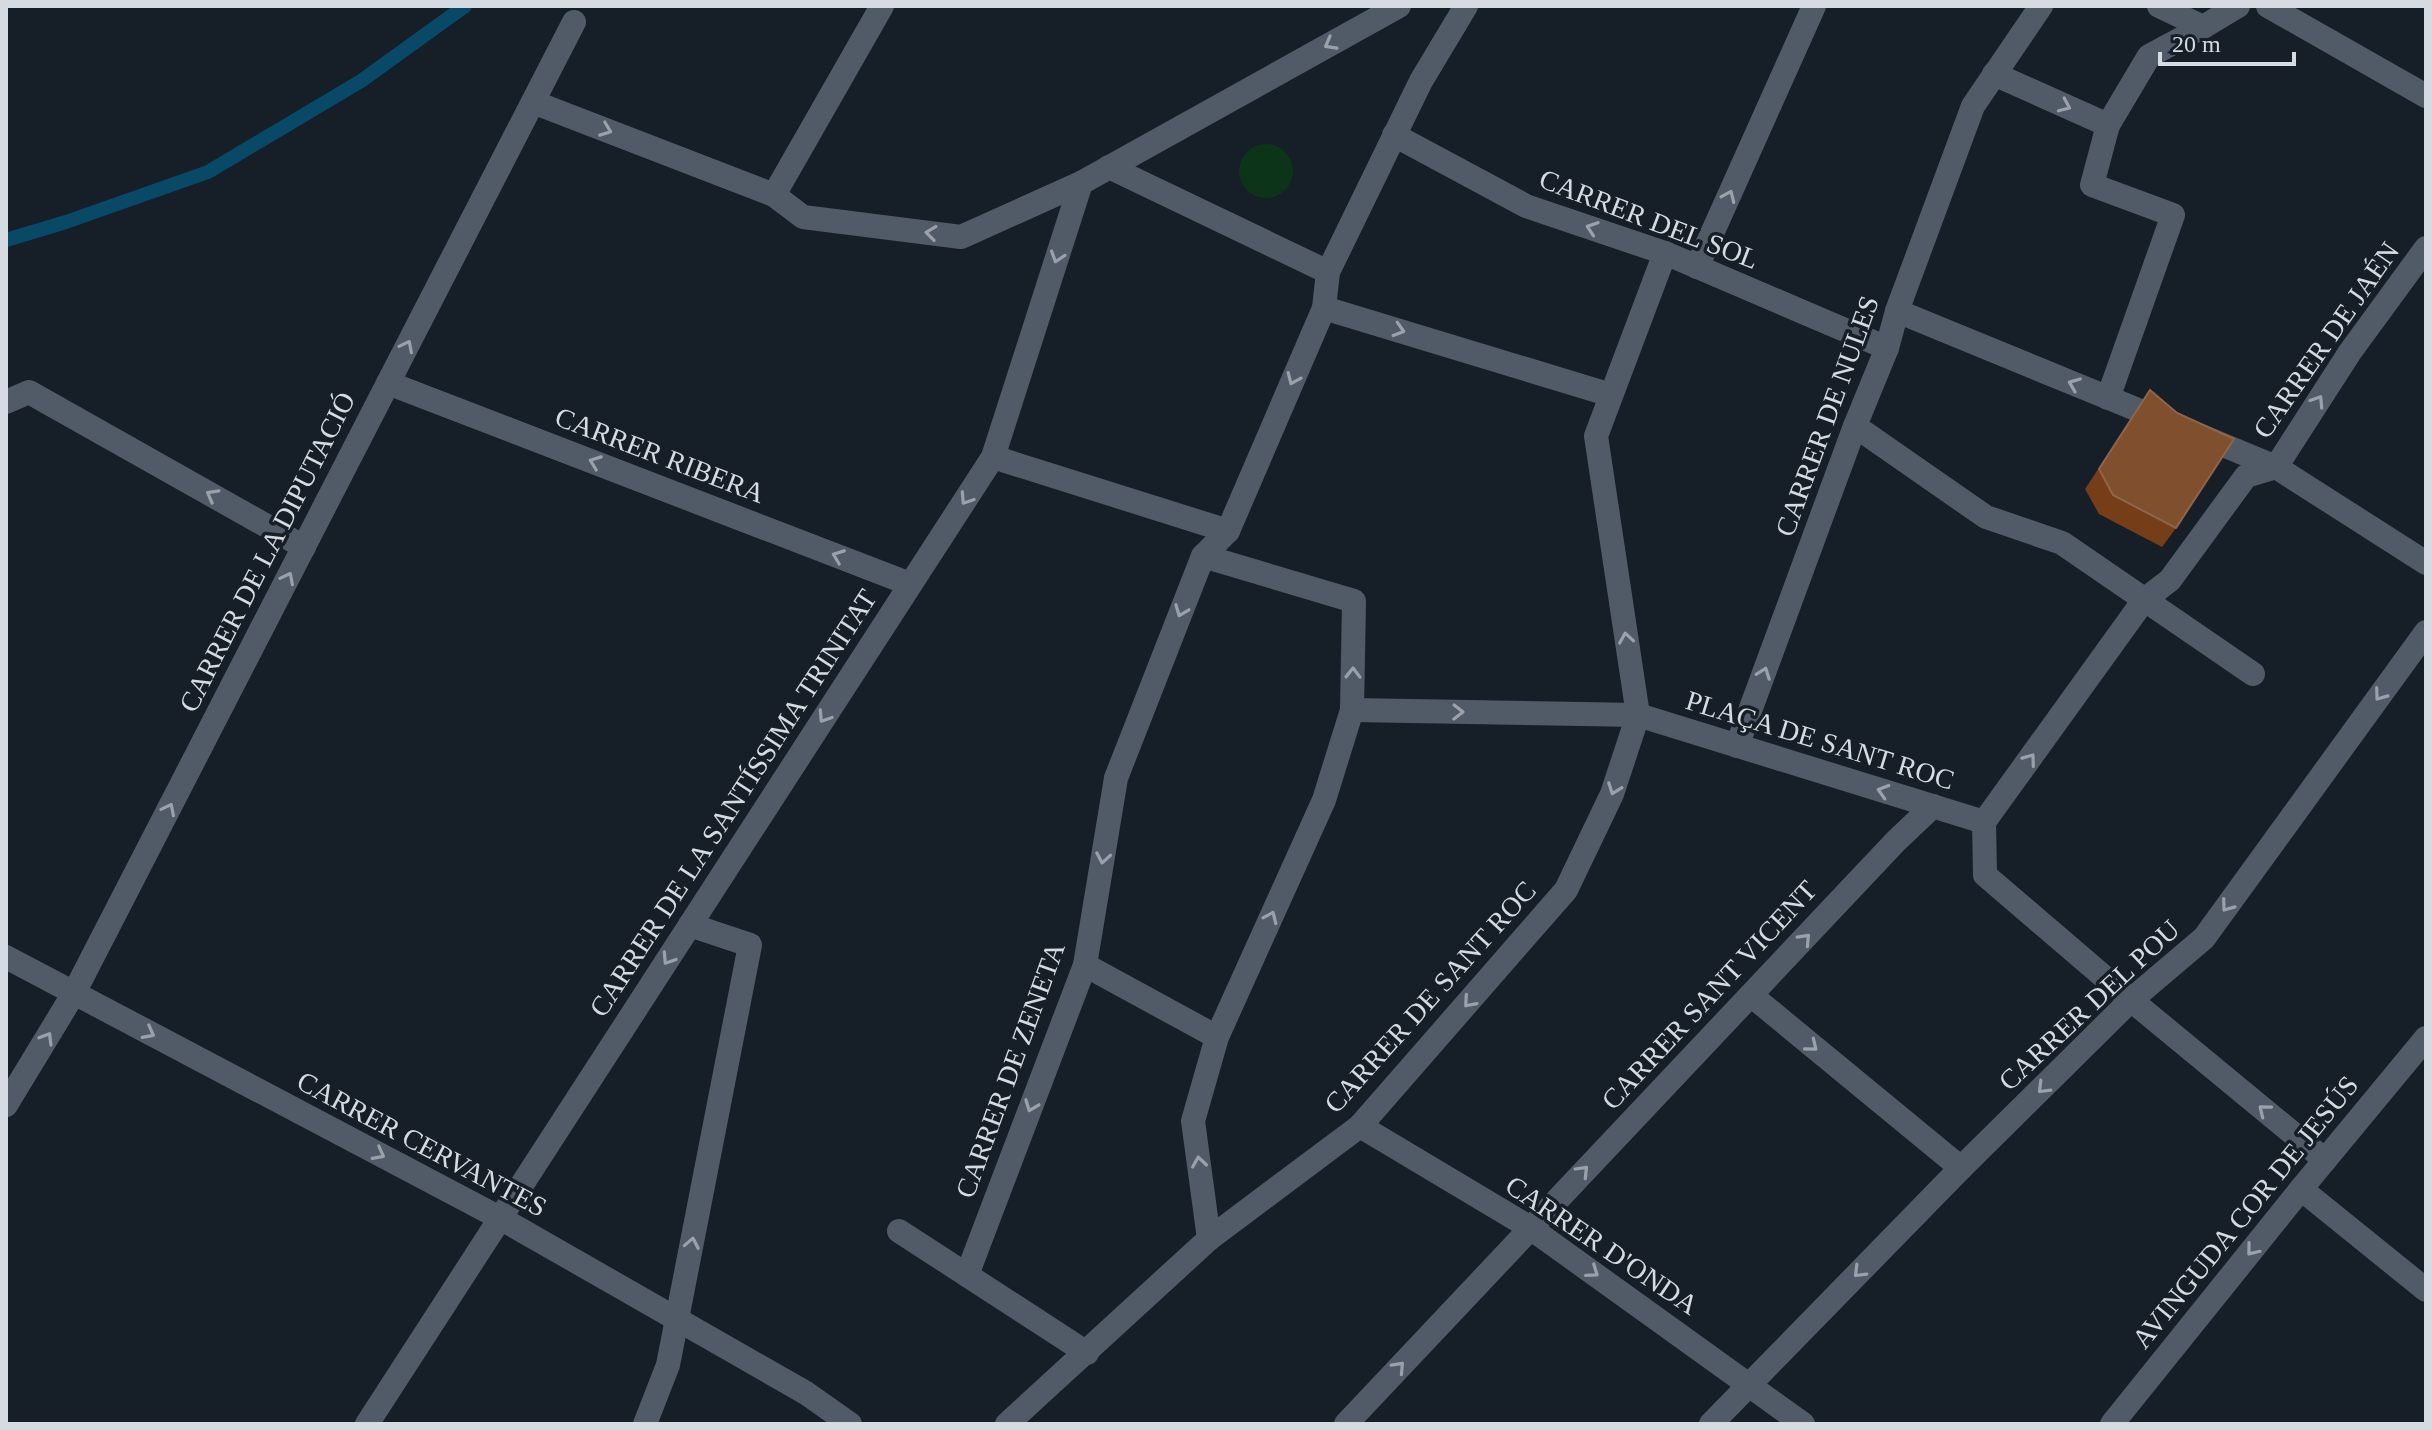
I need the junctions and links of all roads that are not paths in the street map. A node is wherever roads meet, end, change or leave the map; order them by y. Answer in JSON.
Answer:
{"nodes":[{"id":1,"x":882,"y":6,"type":"edge"},
{"id":2,"x":1399,"y":6,"type":"edge"},
{"id":3,"x":1466,"y":6,"type":"edge"},
{"id":4,"x":1814,"y":6,"type":"edge"},
{"id":5,"x":2041,"y":6,"type":"edge"},
{"id":6,"x":2159,"y":6,"type":"edge"},
{"id":7,"x":2268,"y":6,"type":"edge"},
{"id":8,"x":2234,"y":8,"type":"edge"},
{"id":9,"x":574,"y":22,"type":"dead end"},
{"id":10,"x":2203,"y":27,"type":"junction"},
{"id":11,"x":1994,"y":74,"type":"junction"},
{"id":12,"x":2426,"y":96,"type":"edge"},
{"id":13,"x":533,"y":102,"type":"junction"},
{"id":14,"x":2108,"y":125,"type":"junction"},
{"id":15,"x":1394,"y":135,"type":"junction"},
{"id":16,"x":1109,"y":167,"type":"junction"},
{"id":17,"x":1081,"y":183,"type":"junction"},
{"id":18,"x":774,"y":195,"type":"junction"},
{"id":19,"x":2426,"y":248,"type":"edge"},
{"id":20,"x":1665,"y":253,"type":"junction"},
{"id":21,"x":1697,"y":267,"type":"junction"},
{"id":22,"x":1328,"y":272,"type":"junction"},
{"id":23,"x":1324,"y":308,"type":"junction"},
{"id":24,"x":1897,"y":311,"type":"junction"},
{"id":25,"x":1887,"y":348,"type":"junction"},
{"id":26,"x":388,"y":383,"type":"junction"},
{"id":27,"x":1611,"y":395,"type":"junction"},
{"id":28,"x":2108,"y":398,"type":"junction"},
{"id":29,"x":6,"y":402,"type":"edge"},
{"id":30,"x":1855,"y":426,"type":"junction"},
{"id":31,"x":993,"y":457,"type":"junction"},
{"id":32,"x":2276,"y":467,"type":"junction"},
{"id":33,"x":1228,"y":531,"type":"junction"},
{"id":34,"x":304,"y":547,"type":"junction"},
{"id":35,"x":1203,"y":556,"type":"junction"},
{"id":36,"x":2426,"y":563,"type":"edge"},
{"id":37,"x":910,"y":584,"type":"junction"},
{"id":38,"x":2144,"y":600,"type":"junction"},
{"id":39,"x":2426,"y":632,"type":"edge"},
{"id":40,"x":2253,"y":674,"type":"dead end"},
{"id":41,"x":1352,"y":710,"type":"junction"},
{"id":42,"x":1638,"y":715,"type":"junction"},
{"id":43,"x":1737,"y":746,"type":"junction"},
{"id":44,"x":1933,"y":806,"type":"junction"},
{"id":45,"x":1984,"y":822,"type":"junction"},
{"id":46,"x":690,"y":925,"type":"junction"},
{"id":47,"x":6,"y":957,"type":"edge"},
{"id":48,"x":1085,"y":965,"type":"junction"},
{"id":49,"x":74,"y":993,"type":"junction"},
{"id":50,"x":1752,"y":996,"type":"junction"},
{"id":51,"x":2131,"y":1000,"type":"junction"},
{"id":52,"x":1217,"y":1037,"type":"junction"},
{"id":53,"x":2426,"y":1038,"type":"edge"},
{"id":54,"x":6,"y":1105,"type":"edge"},
{"id":55,"x":1360,"y":1126,"type":"junction"},
{"id":56,"x":2325,"y":1160,"type":"junction"},
{"id":57,"x":1961,"y":1168,"type":"junction"},
{"id":58,"x":2301,"y":1189,"type":"junction"},
{"id":59,"x":500,"y":1218,"type":"junction"},
{"id":60,"x":1529,"y":1227,"type":"junction"},
{"id":61,"x":899,"y":1231,"type":"dead end"},
{"id":62,"x":1209,"y":1239,"type":"junction"},
{"id":63,"x":967,"y":1275,"type":"junction"},
{"id":64,"x":2426,"y":1290,"type":"edge"},
{"id":65,"x":677,"y":1319,"type":"junction"},
{"id":66,"x":1087,"y":1353,"type":"junction"},
{"id":67,"x":1749,"y":1384,"type":"junction"},
{"id":68,"x":367,"y":1424,"type":"edge"},
{"id":69,"x":645,"y":1424,"type":"edge"},
{"id":70,"x":850,"y":1424,"type":"edge"},
{"id":71,"x":1007,"y":1424,"type":"edge"},
{"id":72,"x":1346,"y":1424,"type":"edge"},
{"id":73,"x":1711,"y":1424,"type":"edge"},
{"id":74,"x":1803,"y":1424,"type":"edge"},
{"id":75,"x":2112,"y":1424,"type":"edge"}],
"edges":[{"from":1,"to":18,"type":"street"},
{"from":2,"to":16,"type":"street","one_way":true},
{"from":3,"to":15,"type":"street","name":"CARRER DE ZENETA"},
{"from":21,"to":4,"type":"street","one_way":true},
{"from":5,"to":11,"type":"street","name":"CARRER DE NULES"},
{"from":6,"to":10,"type":"street"},
{"from":7,"to":12,"type":"street"},
{"from":8,"to":10,"type":"street"},
{"from":9,"to":13,"type":"street","name":"CARRER DE LA DIPUTACIÓ"},
{"from":10,"to":14,"type":"street"},
{"from":11,"to":14,"type":"street","one_way":true},
{"from":11,"to":24,"type":"street","name":"CARRER DE NULES"},
{"from":13,"to":18,"type":"street","one_way":true},
{"from":26,"to":13,"type":"street","name":"CARRER DE LA DIPUTACIÓ","one_way":true},
{"from":14,"to":28,"type":"street"},
{"from":20,"to":15,"type":"street","name":"CARRER DEL SOL","one_way":true},
{"from":15,"to":22,"type":"street","name":"CARRER DE ZENETA"},
{"from":16,"to":17,"type":"street"},
{"from":16,"to":22,"type":"street"},
{"from":17,"to":18,"type":"street","one_way":true},
{"from":17,"to":31,"type":"street","name":"CARRER DE LA SANTÍSSIMA TRINITAT","one_way":true},
{"from":32,"to":19,"type":"street","name":"CARRER DE JAÉN","one_way":true},
{"from":20,"to":21,"type":"street","name":"CARRER DEL SOL"},
{"from":20,"to":27,"type":"street"},
{"from":21,"to":25,"type":"street","name":"CARRER DEL SOL"},
{"from":22,"to":23,"type":"street","name":"CARRER DE ZENETA"},
{"from":23,"to":27,"type":"street","one_way":true},
{"from":23,"to":33,"type":"street","name":"CARRER DE ZENETA","one_way":true},
{"from":24,"to":25,"type":"street","name":"CARRER DE NULES"},
{"from":28,"to":24,"type":"street","one_way":true},
{"from":25,"to":30,"type":"street","name":"CARRER DE NULES"},
{"from":26,"to":34,"type":"street","name":"CARRER DE LA DIPUTACIÓ"},
{"from":37,"to":26,"type":"street","name":"CARRER RIBERA","one_way":true},
{"from":42,"to":27,"type":"street","one_way":true},
{"from":28,"to":32,"type":"street"},
{"from":34,"to":29,"type":"street","one_way":true},
{"from":30,"to":38,"type":"street"},
{"from":43,"to":30,"type":"street","name":"CARRER DE NULES","one_way":true},
{"from":31,"to":33,"type":"street"},
{"from":31,"to":37,"type":"street","name":"CARRER DE LA SANTÍSSIMA TRINITAT","one_way":true},
{"from":32,"to":36,"type":"street"},
{"from":32,"to":38,"type":"street"},
{"from":33,"to":35,"type":"street","name":"CARRER DE ZENETA"},
{"from":49,"to":34,"type":"street","name":"CARRER DE LA DIPUTACIÓ","one_way":true},
{"from":41,"to":35,"type":"street","one_way":true},
{"from":35,"to":48,"type":"street","name":"CARRER DE ZENETA","one_way":true},
{"from":37,"to":46,"type":"street","name":"CARRER DE LA SANTÍSSIMA TRINITAT","one_way":true},
{"from":38,"to":40,"type":"street"},
{"from":45,"to":38,"type":"street","one_way":true},
{"from":39,"to":51,"type":"street","name":"CARRER DEL POU","one_way":true},
{"from":41,"to":42,"type":"street","name":"PLAÇA DE SANT ROC","one_way":true},
{"from":52,"to":41,"type":"street","one_way":true},
{"from":42,"to":43,"type":"street","name":"PLAÇA DE SANT ROC"},
{"from":42,"to":55,"type":"street","name":"CARRER DE SANT ROC","one_way":true},
{"from":44,"to":43,"type":"street","name":"PLAÇA DE SANT ROC","one_way":true},
{"from":44,"to":45,"type":"street","name":"PLAÇA DE SANT ROC"},
{"from":50,"to":44,"type":"street","name":"CARRER SANT VICENT","one_way":true},
{"from":45,"to":51,"type":"street"},
{"from":46,"to":59,"type":"street","name":"CARRER DE LA SANTÍSSIMA TRINITAT","one_way":true},
{"from":65,"to":46,"type":"street","one_way":true},
{"from":47,"to":49,"type":"street","name":"CARRER CERVANTES"},
{"from":48,"to":52,"type":"street"},
{"from":48,"to":63,"type":"street","name":"CARRER DE ZENETA","one_way":true},
{"from":54,"to":49,"type":"street","name":"CARRER DE LA DIPUTACIÓ","one_way":true},
{"from":49,"to":59,"type":"street","name":"CARRER CERVANTES","one_way":true},
{"from":50,"to":57,"type":"street","one_way":true},
{"from":60,"to":50,"type":"street","name":"CARRER SANT VICENT","one_way":true},
{"from":56,"to":51,"type":"street","one_way":true},
{"from":51,"to":57,"type":"street","name":"CARRER DEL POU","one_way":true},
{"from":62,"to":52,"type":"street","one_way":true},
{"from":53,"to":56,"type":"street","name":"AVINGUDA COR DE JESÚS"},
{"from":55,"to":60,"type":"street","name":"CARRER D'ONDA"},
{"from":55,"to":62,"type":"street","name":"CARRER DE SANT ROC"},
{"from":56,"to":58,"type":"street","name":"AVINGUDA COR DE JESÚS"},
{"from":57,"to":67,"type":"street","name":"CARRER DEL POU","one_way":true},
{"from":58,"to":64,"type":"street"},
{"from":58,"to":75,"type":"street","name":"AVINGUDA COR DE JESÚS","one_way":true},
{"from":59,"to":65,"type":"street","name":"CARRER CERVANTES"},
{"from":59,"to":68,"type":"street","name":"CARRER DE LA SANTÍSSIMA TRINITAT"},
{"from":60,"to":67,"type":"street","name":"CARRER D'ONDA","one_way":true},
{"from":72,"to":60,"type":"street","name":"CARRER SANT VICENT","one_way":true},
{"from":61,"to":63,"type":"street"},
{"from":62,"to":66,"type":"street","name":"CARRER DE SANT ROC"},
{"from":63,"to":66,"type":"street"},
{"from":65,"to":69,"type":"street"},
{"from":65,"to":70,"type":"street","name":"CARRER CERVANTES"},
{"from":66,"to":71,"type":"street","name":"CARRER DE SANT ROC"},
{"from":67,"to":73,"type":"street","name":"CARRER DEL POU"},
{"from":67,"to":74,"type":"street","name":"CARRER D'ONDA"}]}
